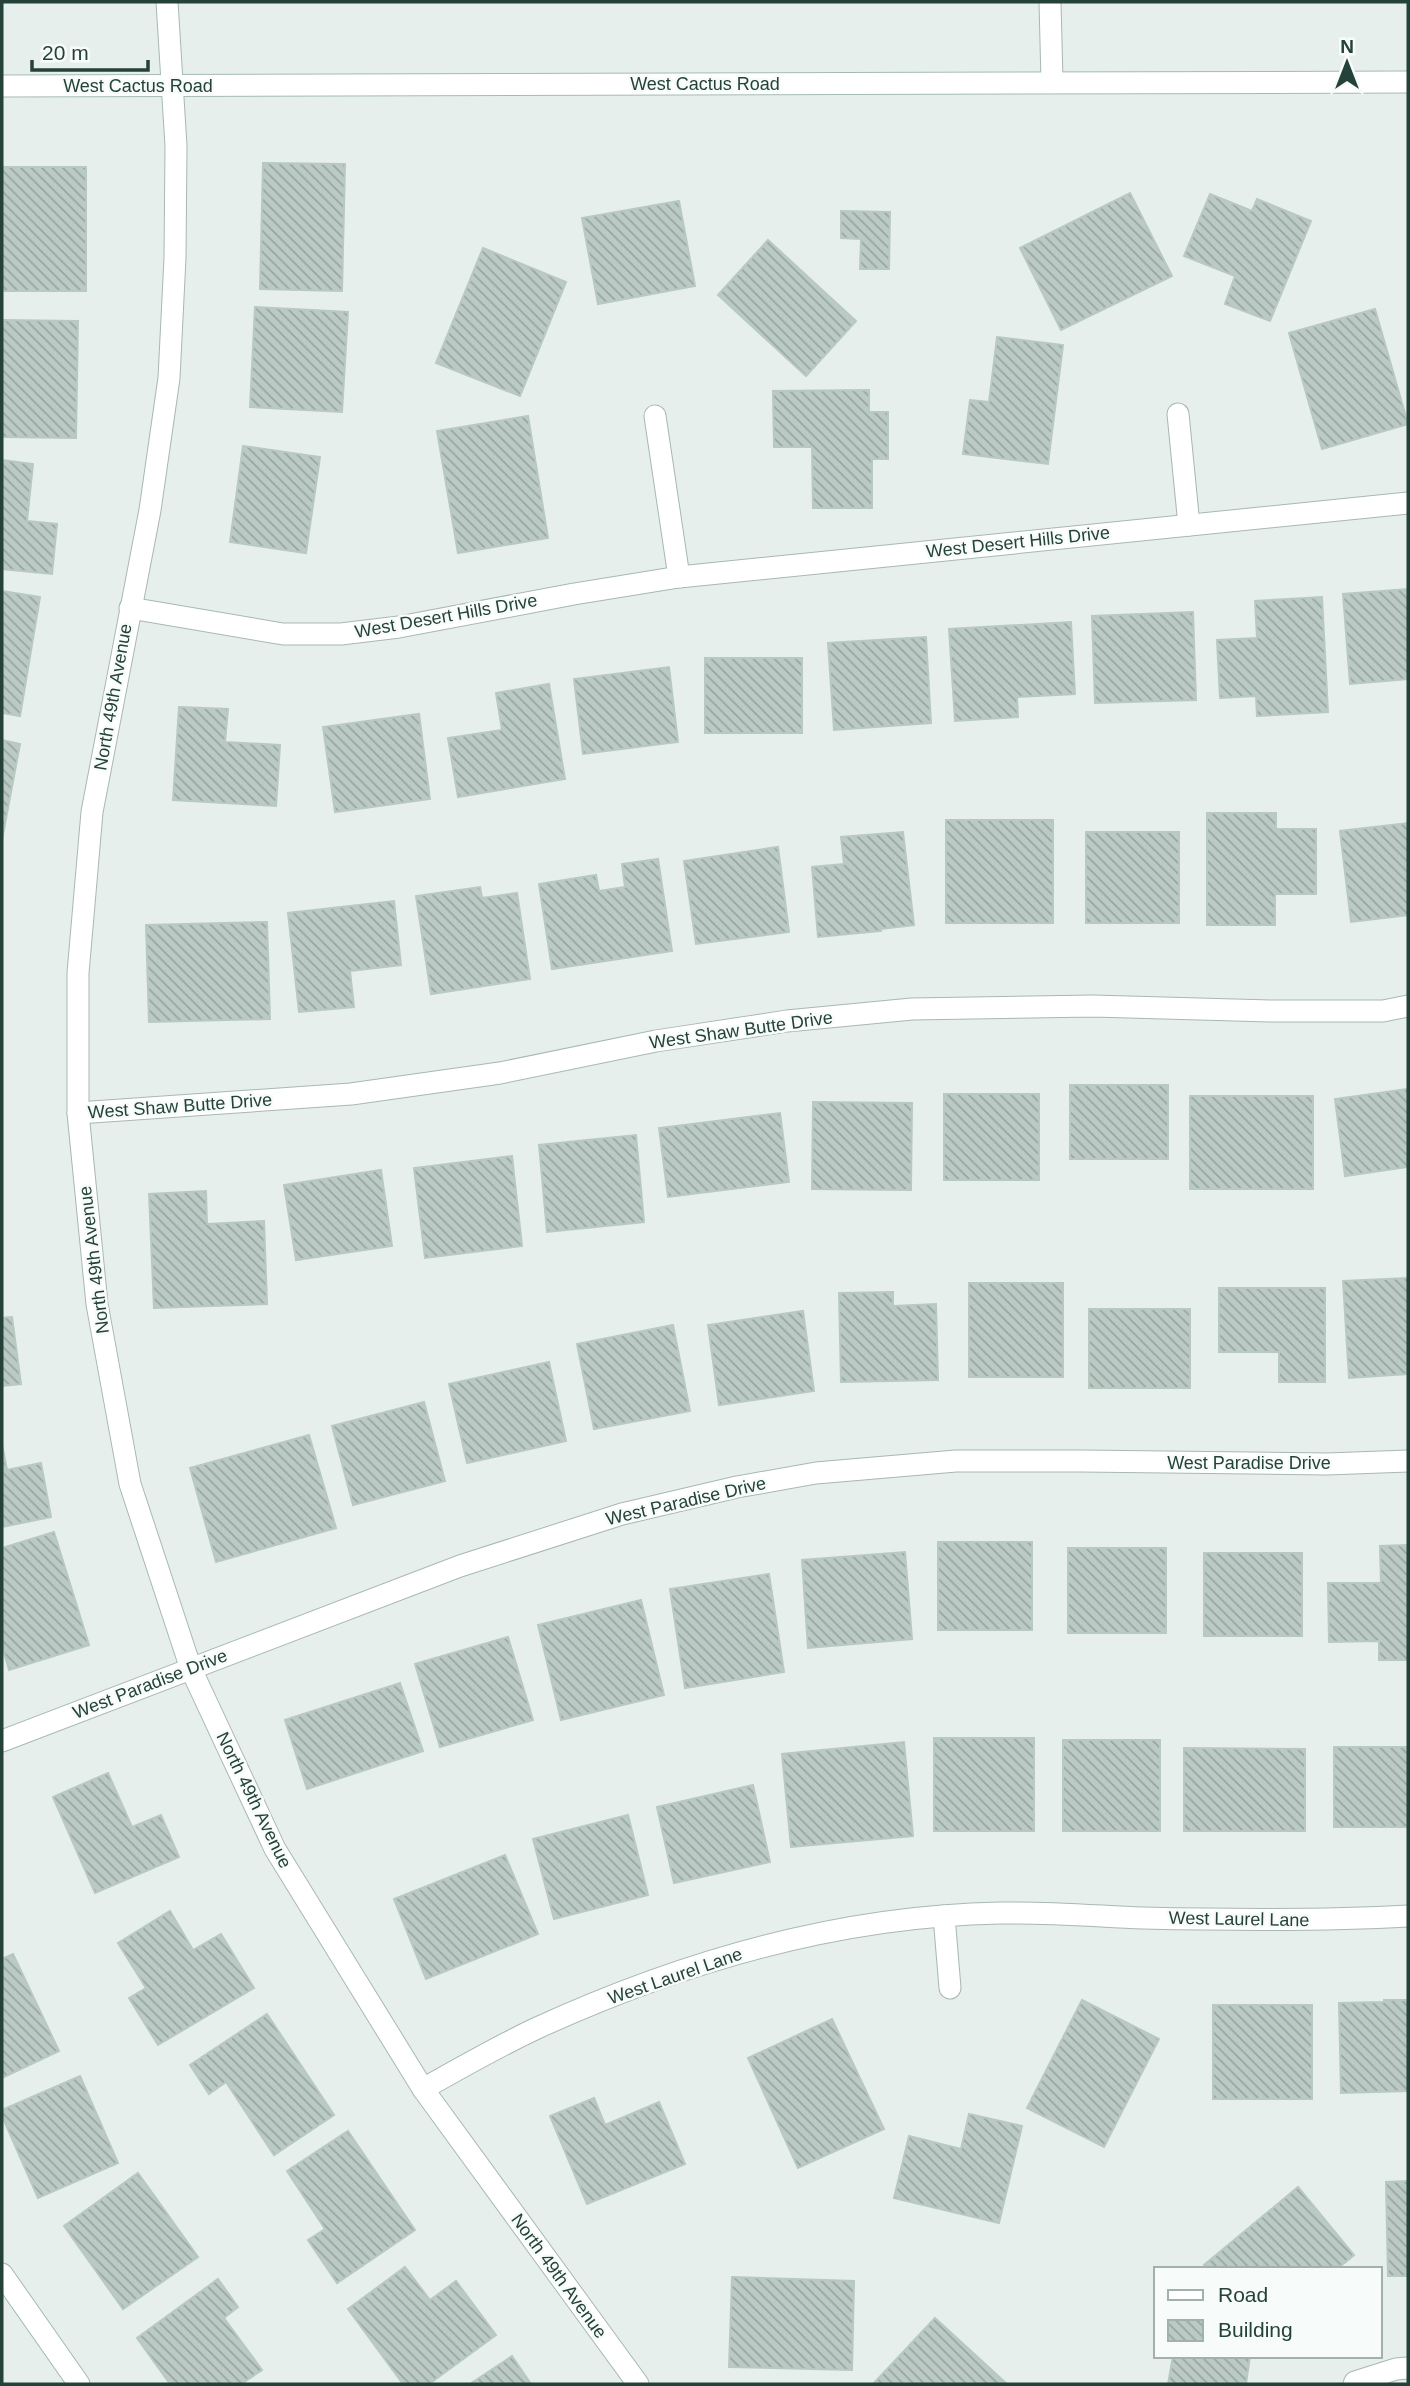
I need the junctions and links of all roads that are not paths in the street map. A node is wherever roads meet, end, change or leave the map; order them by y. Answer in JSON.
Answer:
{"nodes":[{"id":1,"x":167,"y":2,"type":"edge"},
{"id":2,"x":1050,"y":2,"type":"edge"},
{"id":3,"x":1052,"y":82,"type":"junction"},
{"id":4,"x":1408,"y":82,"type":"edge"},
{"id":5,"x":2,"y":86,"type":"edge"},
{"id":6,"x":172,"y":86,"type":"junction"},
{"id":7,"x":1178,"y":414,"type":"dead end"},
{"id":8,"x":655,"y":416,"type":"dead end"},
{"id":9,"x":1408,"y":503,"type":"edge"},
{"id":10,"x":1189,"y":525,"type":"junction"},
{"id":11,"x":679,"y":577,"type":"junction"},
{"id":12,"x":130,"y":608,"type":"junction"},
{"id":13,"x":1408,"y":1006,"type":"edge"},
{"id":14,"x":78,"y":1113,"type":"junction"},
{"id":15,"x":1408,"y":1461,"type":"edge"},
{"id":16,"x":191,"y":1668,"type":"junction"},
{"id":17,"x":2,"y":1741,"type":"edge"},
{"id":18,"x":944,"y":1916,"type":"junction"},
{"id":19,"x":1408,"y":1916,"type":"edge"},
{"id":20,"x":950,"y":1988,"type":"dead end"},
{"id":21,"x":423,"y":2089,"type":"junction"},
{"id":22,"x":2,"y":2274,"type":"edge"},
{"id":23,"x":1408,"y":2368,"type":"edge"},
{"id":24,"x":1355,"y":2383,"type":"edge"},
{"id":25,"x":79,"y":2384,"type":"edge"},
{"id":26,"x":638,"y":2384,"type":"edge"}],
"edges":[{"from":1,"to":6,"type":"street","name":"North 49th Avenue"},
{"from":2,"to":3,"type":"street"},
{"from":3,"to":4,"type":"street","name":"West Cactus Road"},
{"from":3,"to":6,"type":"street","name":"West Cactus Road"},
{"from":5,"to":6,"type":"street","name":"West Cactus Road"},
{"from":6,"to":12,"type":"street","name":"North 49th Avenue"},
{"from":7,"to":10,"type":"street"},
{"from":8,"to":11,"type":"street"},
{"from":9,"to":10,"type":"street","name":"West Desert Hills Drive"},
{"from":10,"to":11,"type":"street","name":"West Desert Hills Drive"},
{"from":11,"to":12,"type":"street","name":"West Desert Hills Drive"},
{"from":12,"to":14,"type":"street","name":"North 49th Avenue"},
{"from":13,"to":14,"type":"street","name":"West Shaw Butte Drive"},
{"from":14,"to":16,"type":"street","name":"North 49th Avenue"},
{"from":15,"to":16,"type":"street","name":"West Paradise Drive"},
{"from":16,"to":17,"type":"street","name":"West Paradise Drive"},
{"from":16,"to":21,"type":"street","name":"North 49th Avenue"},
{"from":18,"to":19,"type":"street","name":"West Laurel Lane"},
{"from":18,"to":20,"type":"street"},
{"from":18,"to":21,"type":"street","name":"West Laurel Lane"},
{"from":21,"to":26,"type":"street","name":"North 49th Avenue"},
{"from":22,"to":25,"type":"street"},
{"from":23,"to":24,"type":"street"}]}
